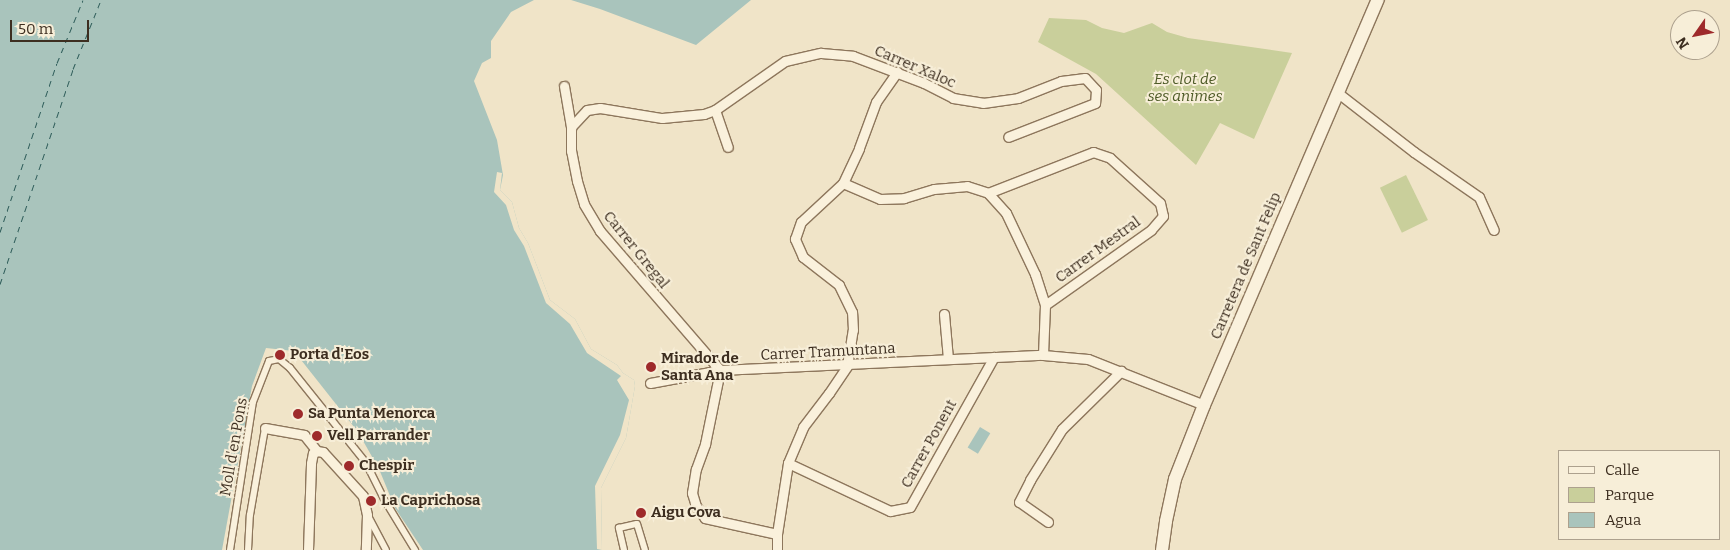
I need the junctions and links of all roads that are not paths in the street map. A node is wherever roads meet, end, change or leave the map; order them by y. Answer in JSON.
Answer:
{"nodes":[{"id":1,"x":1378,"y":0,"type":"edge"},
{"id":2,"x":897,"y":72,"type":"junction"},
{"id":3,"x":564,"y":86,"type":"dead end"},
{"id":4,"x":1338,"y":93,"type":"junction"},
{"id":5,"x":714,"y":110,"type":"junction"},
{"id":6,"x":570,"y":127,"type":"junction"},
{"id":7,"x":1008,"y":137,"type":"dead end"},
{"id":8,"x":728,"y":147,"type":"dead end"},
{"id":9,"x":842,"y":183,"type":"junction"},
{"id":10,"x":988,"y":193,"type":"junction"},
{"id":11,"x":1494,"y":230,"type":"dead end"},
{"id":12,"x":1045,"y":306,"type":"junction"},
{"id":13,"x":944,"y":314,"type":"dead end"},
{"id":14,"x":1042,"y":355,"type":"junction"},
{"id":15,"x":994,"y":358,"type":"junction"},
{"id":16,"x":948,"y":359,"type":"junction"},
{"id":17,"x":847,"y":366,"type":"junction"},
{"id":18,"x":720,"y":370,"type":"junction"},
{"id":19,"x":1122,"y":371,"type":"junction"},
{"id":20,"x":650,"y":383,"type":"dead end"},
{"id":21,"x":1204,"y":405,"type":"junction"},
{"id":22,"x":265,"y":428,"type":"joint"},
{"id":23,"x":317,"y":451,"type":"junction"},
{"id":24,"x":788,"y":463,"type":"junction"},
{"id":25,"x":367,"y":515,"type":"junction"},
{"id":26,"x":1048,"y":522,"type":"dead end"},
{"id":27,"x":777,"y":534,"type":"junction"},
{"id":28,"x":230,"y":550,"type":"edge"},
{"id":29,"x":248,"y":550,"type":"edge"},
{"id":30,"x":308,"y":550,"type":"edge"},
{"id":31,"x":366,"y":550,"type":"edge"},
{"id":32,"x":386,"y":550,"type":"edge"},
{"id":33,"x":415,"y":550,"type":"edge"},
{"id":34,"x":624,"y":550,"type":"edge"},
{"id":35,"x":646,"y":550,"type":"edge"},
{"id":36,"x":777,"y":550,"type":"edge"},
{"id":37,"x":1162,"y":550,"type":"edge"}],
"edges":[{"from":1,"to":4,"type":"main road","name":"Carretera de Sant Felip"},
{"from":2,"to":5,"type":"street","name":"Carrer Xaloc"},
{"from":2,"to":7,"type":"street","name":"Carrer Xaloc"},
{"from":2,"to":9,"type":"street"},
{"from":3,"to":6,"type":"street","name":"Carrer Gregal"},
{"from":4,"to":11,"type":"street"},
{"from":4,"to":21,"type":"main road","name":"Carretera de Sant Felip"},
{"from":5,"to":6,"type":"street","name":"Carrer Xaloc"},
{"from":5,"to":8,"type":"street"},
{"from":6,"to":18,"type":"street","name":"Carrer Gregal"},
{"from":9,"to":10,"type":"street"},
{"from":9,"to":17,"type":"street"},
{"from":10,"to":12,"type":"street"},
{"from":10,"to":12,"type":"street","name":"Carrer Mestral"},
{"from":12,"to":14,"type":"street"},
{"from":13,"to":16,"type":"street"},
{"from":14,"to":15,"type":"street","name":"Carrer Tramuntana"},
{"from":14,"to":19,"type":"street","name":"Carrer Tramuntana"},
{"from":15,"to":16,"type":"street","name":"Carrer Tramuntana"},
{"from":15,"to":24,"type":"street","name":"Carrer Ponent"},
{"from":16,"to":17,"type":"street","name":"Carrer Tramuntana"},
{"from":17,"to":18,"type":"street","name":"Carrer Tramuntana"},
{"from":17,"to":24,"type":"street"},
{"from":18,"to":20,"type":"street","name":"Carrer Tramuntana"},
{"from":18,"to":27,"type":"street"},
{"from":19,"to":21,"type":"street","name":"Carrer Tramuntana"},
{"from":19,"to":26,"type":"street"},
{"from":21,"to":37,"type":"main road","name":"Carretera de Sant Felip"},
{"from":22,"to":23,"type":"street"},
{"from":22,"to":29,"type":"street"},
{"from":23,"to":25,"type":"street"},
{"from":23,"to":30,"type":"street"},
{"from":24,"to":27,"type":"street"},
{"from":25,"to":31,"type":"street"},
{"from":25,"to":32,"type":"street"},
{"from":27,"to":36,"type":"street"},
{"from":28,"to":33,"type":"street","name":"Moll d'en Pons"},
{"from":34,"to":35,"type":"street"}]}
